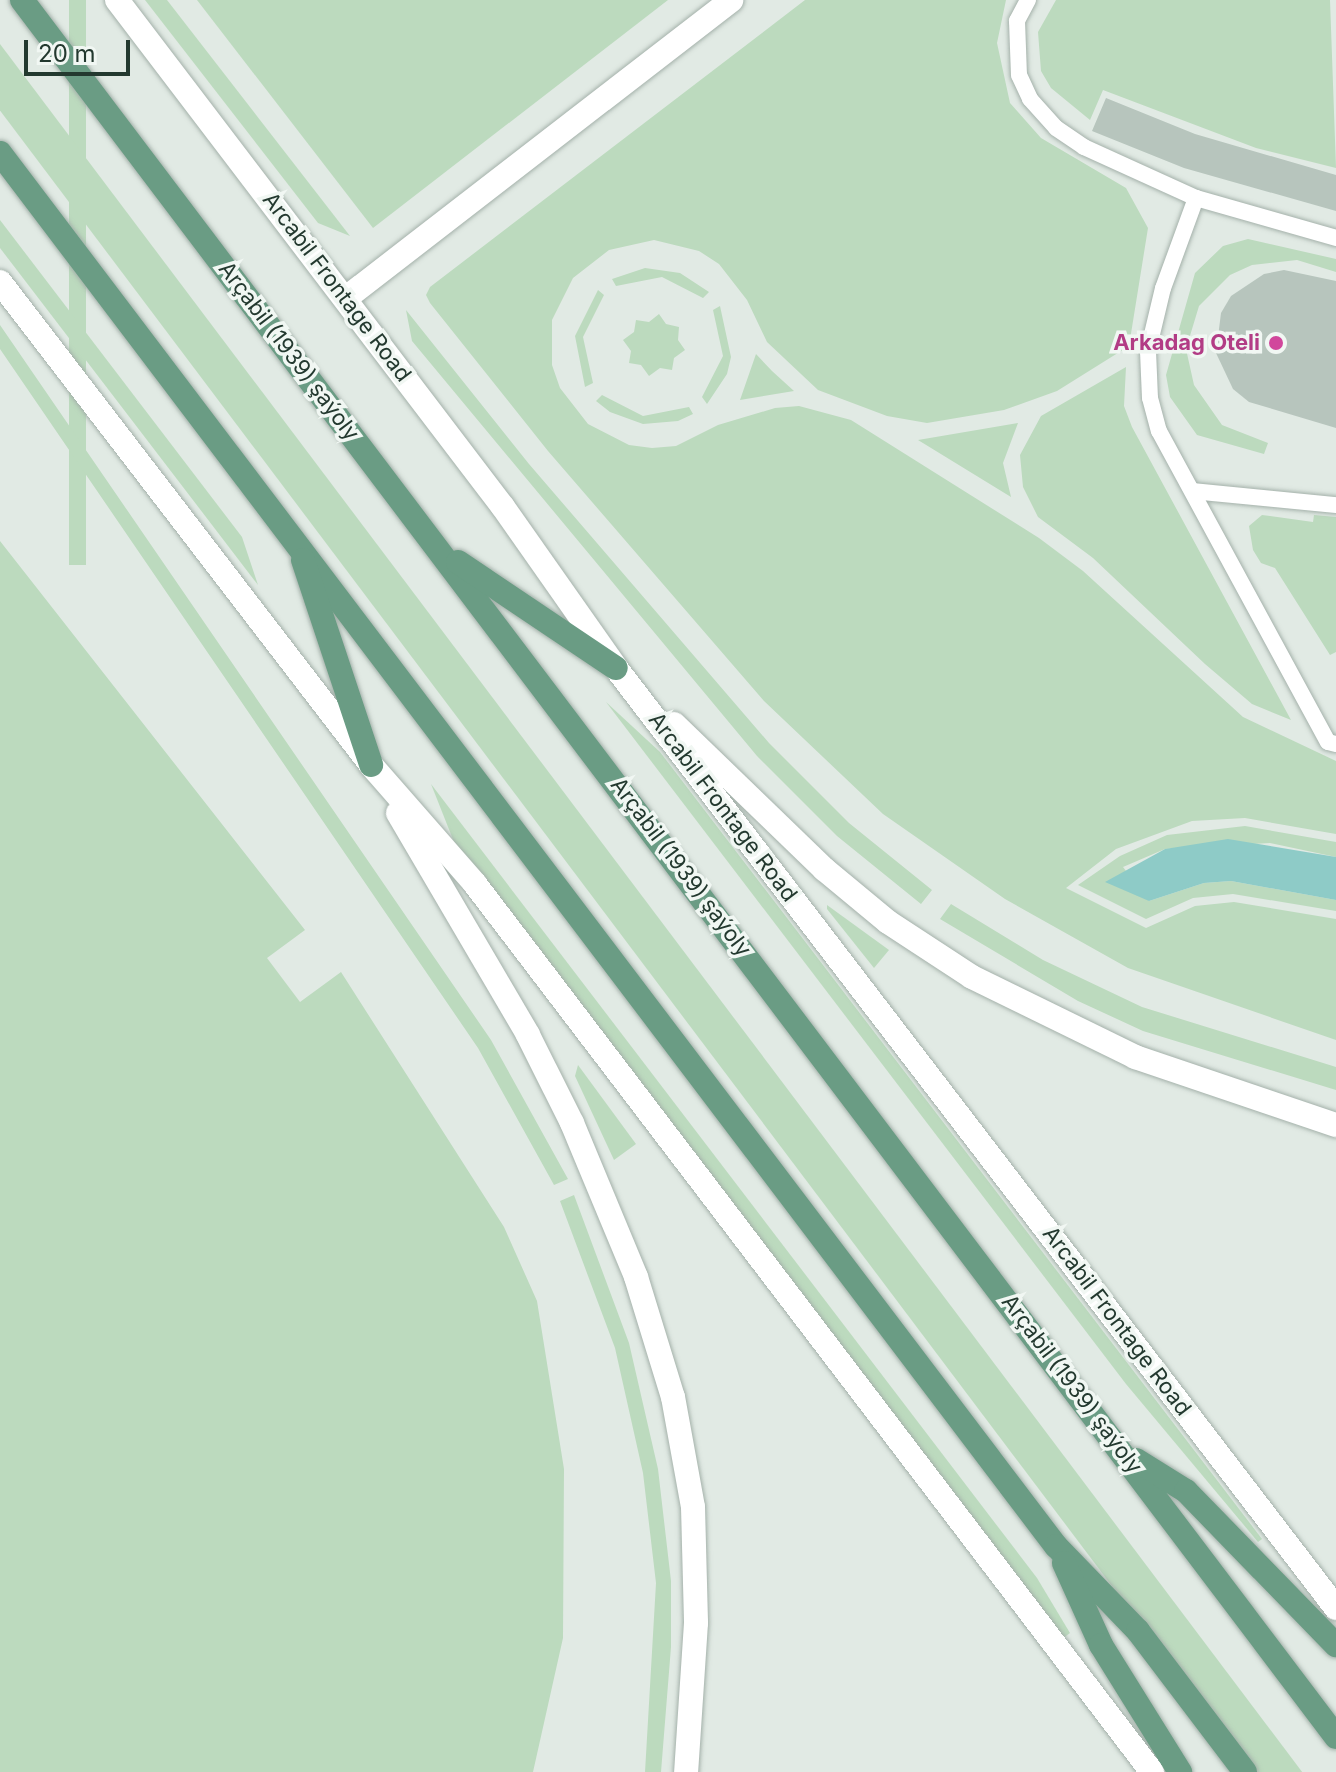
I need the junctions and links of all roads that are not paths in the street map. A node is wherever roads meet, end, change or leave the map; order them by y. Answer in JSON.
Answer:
{"nodes":[{"id":1,"x":22,"y":0,"type":"edge"},
{"id":2,"x":117,"y":0,"type":"edge"},
{"id":3,"x":731,"y":0,"type":"edge"},
{"id":4,"x":1028,"y":0,"type":"edge"},
{"id":5,"x":0,"y":153,"type":"edge"},
{"id":6,"x":1196,"y":198,"type":"junction"},
{"id":7,"x":1336,"y":238,"type":"edge"},
{"id":8,"x":0,"y":282,"type":"edge"},
{"id":9,"x":346,"y":298,"type":"junction"},
{"id":10,"x":1192,"y":491,"type":"junction"},
{"id":11,"x":1336,"y":505,"type":"edge"},
{"id":12,"x":296,"y":539,"type":"junction"},
{"id":13,"x":441,"y":550,"type":"junction"},
{"id":14,"x":616,"y":668,"type":"junction"},
{"id":15,"x":1336,"y":744,"type":"edge"},
{"id":16,"x":371,"y":765,"type":"junction"},
{"id":17,"x":1336,"y":1125,"type":"edge"},
{"id":18,"x":1125,"y":1454,"type":"junction"},
{"id":19,"x":1056,"y":1546,"type":"junction"},
{"id":20,"x":1336,"y":1608,"type":"edge"},
{"id":21,"x":1336,"y":1645,"type":"edge"},
{"id":22,"x":1336,"y":1737,"type":"edge"},
{"id":23,"x":686,"y":1772,"type":"edge"},
{"id":24,"x":1152,"y":1772,"type":"edge"},
{"id":25,"x":1180,"y":1772,"type":"edge"},
{"id":26,"x":1245,"y":1772,"type":"edge"}],
"edges":[{"from":1,"to":13,"type":"main road","name":"Arçabil (1939) şaýoly"},
{"from":2,"to":9,"type":"street","name":"Arcabil Frontage Road"},
{"from":3,"to":9,"type":"street"},
{"from":4,"to":6,"type":"lane"},
{"from":5,"to":12,"type":"main road"},
{"from":6,"to":7,"type":"lane"},
{"from":6,"to":10,"type":"lane"},
{"from":8,"to":16,"type":"street"},
{"from":9,"to":14,"type":"street","name":"Arcabil Frontage Road"},
{"from":10,"to":11,"type":"lane"},
{"from":10,"to":15,"type":"lane"},
{"from":12,"to":16,"type":"main road"},
{"from":12,"to":19,"type":"main road"},
{"from":13,"to":14,"type":"main road"},
{"from":13,"to":18,"type":"main road","name":"Arçabil (1939) şaýoly"},
{"from":14,"to":17,"type":"street"},
{"from":14,"to":20,"type":"street","name":"Arcabil Frontage Road"},
{"from":16,"to":23,"type":"street"},
{"from":16,"to":24,"type":"street"},
{"from":18,"to":21,"type":"main road"},
{"from":18,"to":22,"type":"main road","name":"Arçabil (1939) şaýoly"},
{"from":19,"to":25,"type":"main road"},
{"from":19,"to":26,"type":"main road"}]}
